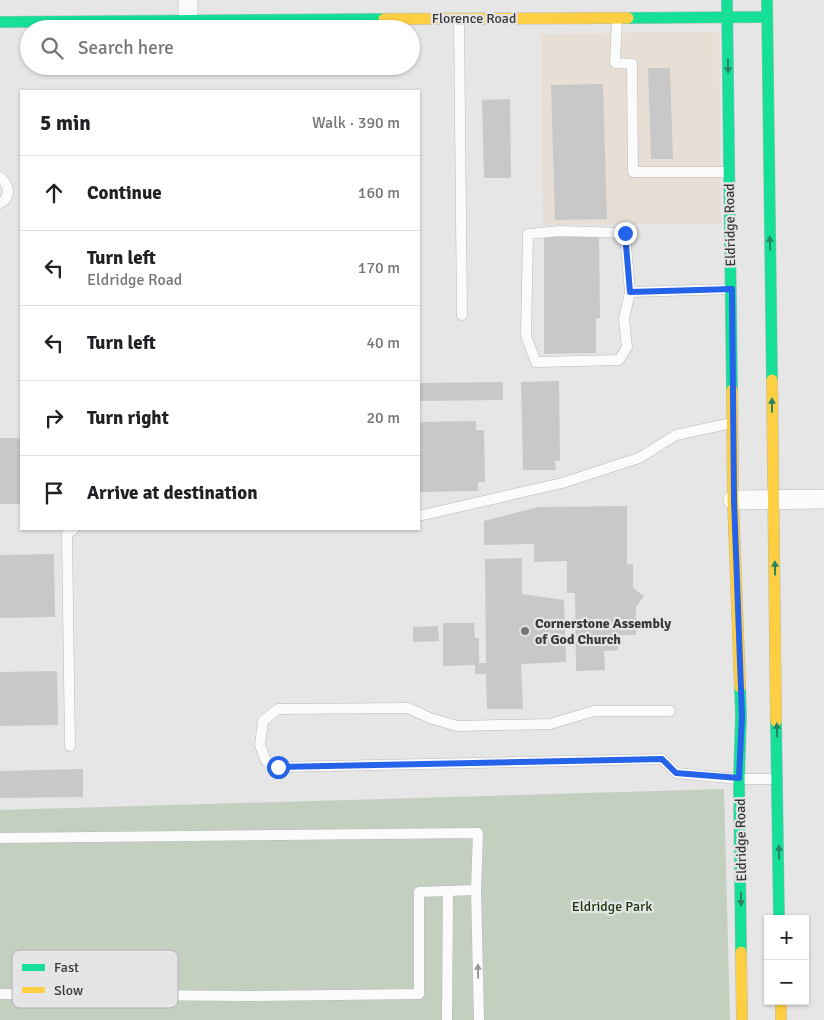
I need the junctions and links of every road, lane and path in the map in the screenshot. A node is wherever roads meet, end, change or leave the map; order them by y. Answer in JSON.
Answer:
{"nodes":[{"id":1,"x":188,"y":0,"type":"edge"},
{"id":2,"x":727,"y":0,"type":"edge"},
{"id":3,"x":767,"y":0,"type":"edge"},
{"id":4,"x":617,"y":17,"type":"junction"},
{"id":5,"x":727,"y":17,"type":"junction"},
{"id":6,"x":767,"y":17,"type":"junction"},
{"id":7,"x":459,"y":18,"type":"junction"},
{"id":8,"x":188,"y":20,"type":"edge"},
{"id":9,"x":324,"y":20,"type":"edge"},
{"id":10,"x":0,"y":22,"type":"edge"},
{"id":11,"x":20,"y":22,"type":"edge"},
{"id":12,"x":730,"y":172,"type":"junction"},
{"id":13,"x":0,"y":177,"type":"edge"},
{"id":14,"x":0,"y":203,"type":"edge"},
{"id":15,"x":732,"y":289,"type":"junction"},
{"id":16,"x":630,"y":292,"type":"junction"},
{"id":17,"x":462,"y":315,"type":"dead end"},
{"id":18,"x":733,"y":423,"type":"junction"},
{"id":19,"x":824,"y":499,"type":"edge"},
{"id":20,"x":734,"y":500,"type":"junction"},
{"id":21,"x":774,"y":500,"type":"junction"},
{"id":22,"x":420,"y":516,"type":"edge"},
{"id":23,"x":73,"y":530,"type":"edge"},
{"id":24,"x":670,"y":711,"type":"dead end"},
{"id":25,"x":70,"y":746,"type":"dead end"},
{"id":26,"x":739,"y":778,"type":"junction"},
{"id":27,"x":778,"y":779,"type":"junction"},
{"id":28,"x":0,"y":838,"type":"edge"},
{"id":29,"x":476,"y":890,"type":"junction"},
{"id":30,"x":448,"y":891,"type":"junction"},
{"id":31,"x":780,"y":915,"type":"edge"},
{"id":32,"x":178,"y":995,"type":"edge"},
{"id":33,"x":781,"y":1005,"type":"edge"},
{"id":34,"x":447,"y":1020,"type":"edge"},
{"id":35,"x":479,"y":1020,"type":"edge"},
{"id":36,"x":742,"y":1020,"type":"edge"},
{"id":37,"x":782,"y":1020,"type":"edge"}],
"edges":[{"from":1,"to":8,"type":"street"},
{"from":2,"to":5,"type":"main road","name":"Eldridge Road"},
{"from":3,"to":6,"type":"main road"},
{"from":4,"to":5,"type":"main road","name":"Florence Road"},
{"from":4,"to":7,"type":"main road","name":"Florence Road"},
{"from":4,"to":12,"type":"lane"},
{"from":5,"to":6,"type":"main road","name":"Florence Road"},
{"from":5,"to":12,"type":"main road","name":"Eldridge Road","one_way":true},
{"from":21,"to":6,"type":"main road","one_way":true},
{"from":7,"to":9,"type":"main road","name":"Florence Road"},
{"from":7,"to":17,"type":"lane"},
{"from":10,"to":11,"type":"main road","name":"Florence Road"},
{"from":12,"to":15,"type":"main road","name":"Eldridge Road"},
{"from":13,"to":14,"type":"lane"},
{"from":15,"to":16,"type":"lane"},
{"from":15,"to":18,"type":"main road","name":"Eldridge Road"},
{"from":16,"to":16,"type":"lane"},
{"from":18,"to":20,"type":"main road","name":"Eldridge Road"},
{"from":18,"to":22,"type":"lane"},
{"from":19,"to":21,"type":"street"},
{"from":20,"to":21,"type":"street"},
{"from":20,"to":26,"type":"main road","name":"Eldridge Road"},
{"from":27,"to":21,"type":"main road","one_way":true},
{"from":23,"to":25,"type":"lane"},
{"from":24,"to":26,"type":"lane"},
{"from":26,"to":27,"type":"lane"},
{"from":26,"to":36,"type":"main road","name":"Eldridge Road","one_way":true},
{"from":31,"to":27,"type":"main road","one_way":true},
{"from":28,"to":29,"type":"lane"},
{"from":29,"to":30,"type":"lane"},
{"from":35,"to":29,"type":"lane","one_way":true},
{"from":30,"to":32,"type":"lane"},
{"from":30,"to":34,"type":"lane"},
{"from":33,"to":37,"type":"main road"}]}
